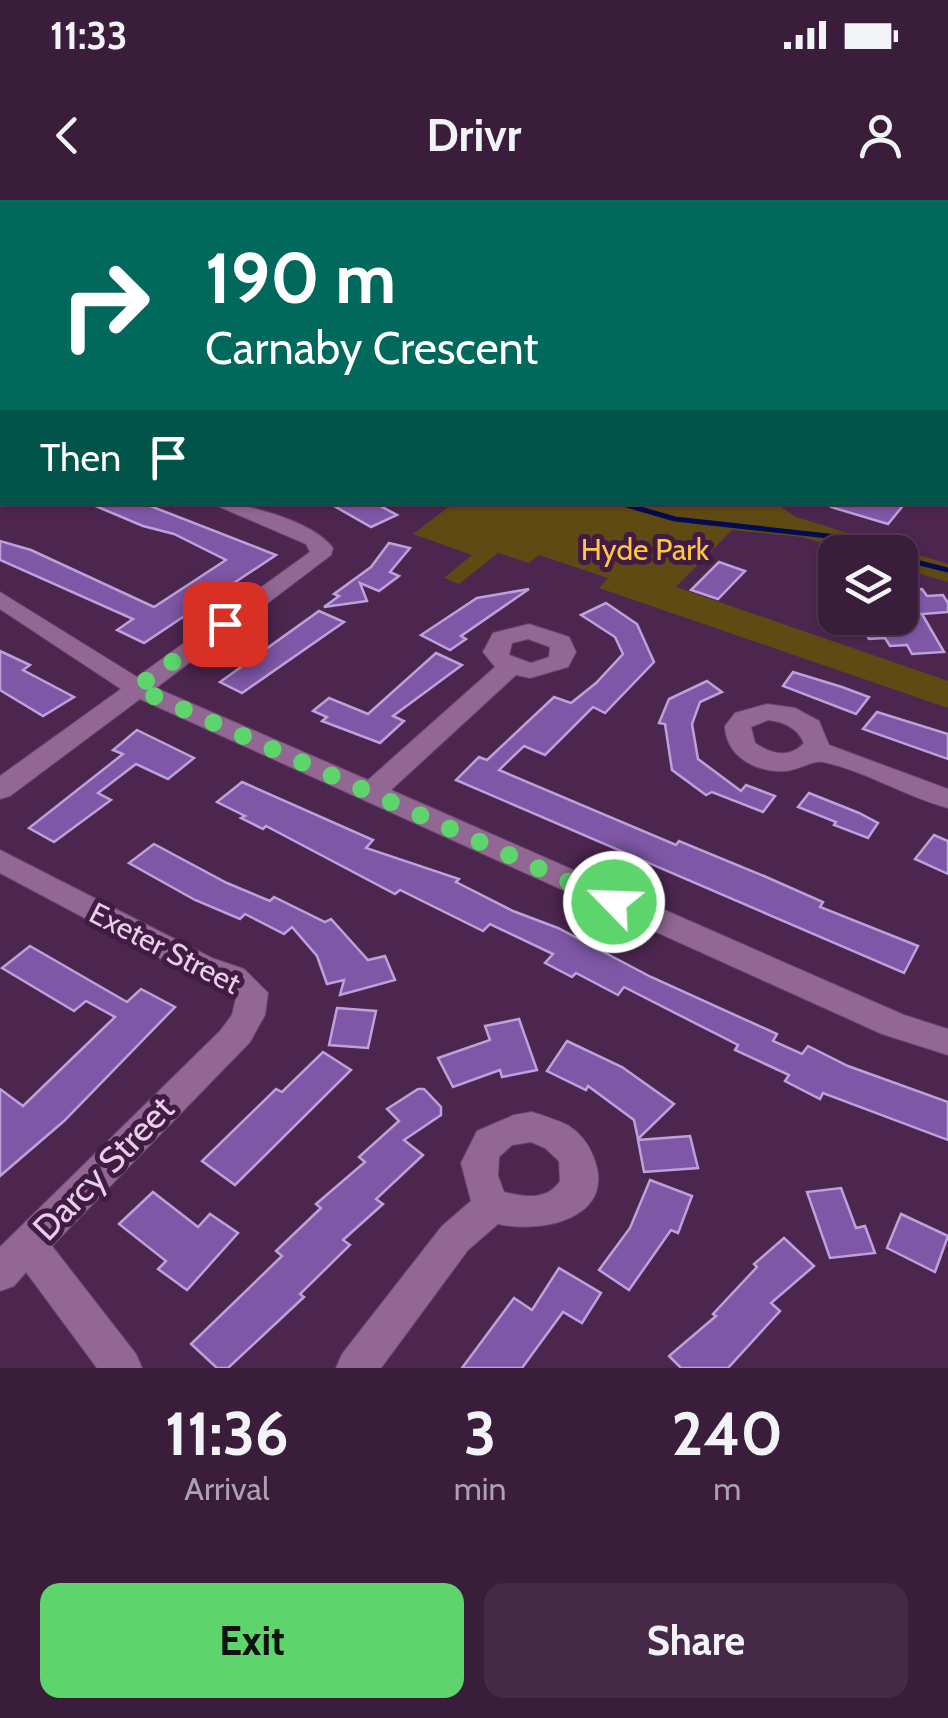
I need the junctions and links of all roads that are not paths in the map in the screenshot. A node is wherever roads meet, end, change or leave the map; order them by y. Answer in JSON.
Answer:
{"nodes":[{"id":1,"x":226,"y":505,"type":"edge"},
{"id":2,"x":0,"y":600,"type":"edge"},
{"id":3,"x":510,"y":667,"type":"dead end"},
{"id":4,"x":136,"y":688,"type":"junction"},
{"id":5,"x":816,"y":750,"type":"dead end"},
{"id":6,"x":0,"y":790,"type":"edge"},
{"id":7,"x":370,"y":794,"type":"junction"},
{"id":8,"x":948,"y":798,"type":"edge"},
{"id":9,"x":0,"y":860,"type":"edge"},
{"id":10,"x":948,"y":1042,"type":"edge"},
{"id":11,"x":206,"y":1063,"type":"joint"},
{"id":12,"x":492,"y":1206,"type":"dead end"},
{"id":13,"x":28,"y":1244,"type":"junction"},
{"id":14,"x":0,"y":1273,"type":"edge"},
{"id":15,"x":122,"y":1368,"type":"edge"},
{"id":16,"x":356,"y":1368,"type":"edge"}],
"edges":[{"from":1,"to":4,"type":"street"},
{"from":2,"to":4,"type":"street"},
{"from":3,"to":7,"type":"street"},
{"from":4,"to":6,"type":"street"},
{"from":4,"to":7,"type":"street"},
{"from":5,"to":8,"type":"street"},
{"from":7,"to":10,"type":"street"},
{"from":9,"to":11,"type":"street","name":"Exeter Street"},
{"from":11,"to":13,"type":"street","name":"Darcy Street"},
{"from":12,"to":16,"type":"street"},
{"from":13,"to":14,"type":"street","name":"Darcy Street"},
{"from":13,"to":15,"type":"street"}]}
